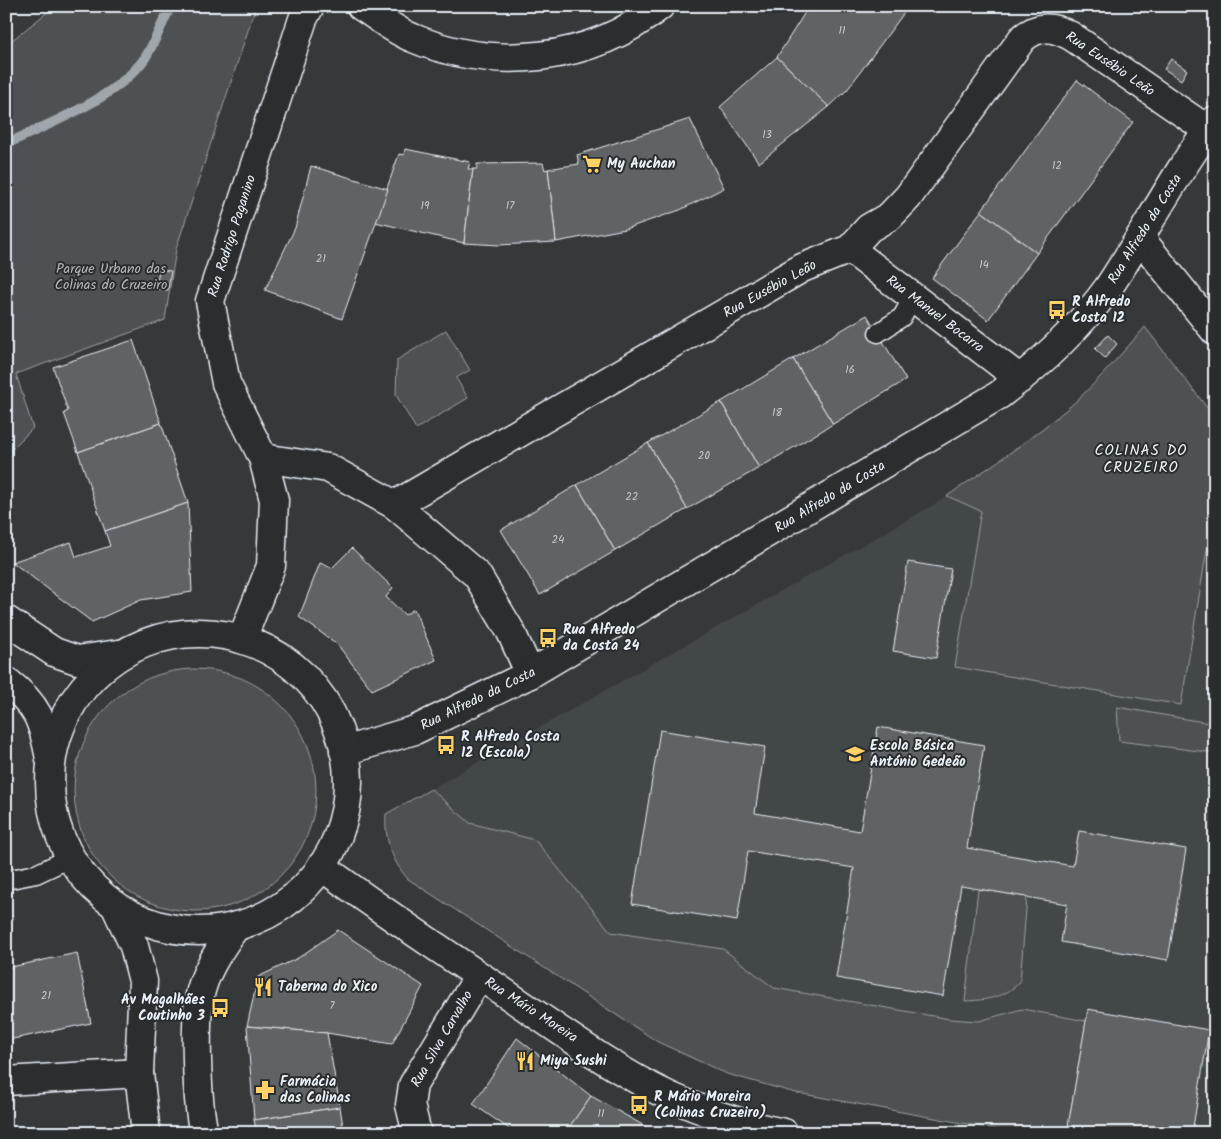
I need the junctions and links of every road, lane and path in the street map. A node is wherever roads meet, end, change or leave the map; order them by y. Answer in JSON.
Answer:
{"nodes":[{"id":1,"x":310,"y":6,"type":"edge"},
{"id":2,"x":361,"y":6,"type":"edge"},
{"id":3,"x":660,"y":6,"type":"edge"},
{"id":4,"x":1211,"y":125,"type":"edge"},
{"id":5,"x":1140,"y":238,"type":"junction"},
{"id":6,"x":850,"y":248,"type":"junction"},
{"id":7,"x":913,"y":297,"type":"junction"},
{"id":8,"x":1215,"y":331,"type":"edge"},
{"id":9,"x":878,"y":333,"type":"dead end"},
{"id":10,"x":1020,"y":379,"type":"junction"},
{"id":11,"x":263,"y":458,"type":"junction"},
{"id":12,"x":395,"y":505,"type":"junction"},
{"id":13,"x":6,"y":620,"type":"edge"},
{"id":14,"x":242,"y":639,"type":"junction"},
{"id":15,"x":122,"y":653,"type":"junction"},
{"id":16,"x":530,"y":674,"type":"junction"},
{"id":17,"x":6,"y":681,"type":"edge"},
{"id":18,"x":344,"y":751,"type":"junction"},
{"id":19,"x":51,"y":761,"type":"junction"},
{"id":20,"x":72,"y":857,"type":"junction"},
{"id":21,"x":321,"y":866,"type":"junction"},
{"id":22,"x":6,"y":880,"type":"edge"},
{"id":23,"x":115,"y":905,"type":"junction"},
{"id":24,"x":236,"y":926,"type":"junction"},
{"id":25,"x":479,"y":976,"type":"junction"},
{"id":26,"x":139,"y":1073,"type":"junction"},
{"id":27,"x":6,"y":1081,"type":"edge"},
{"id":28,"x":146,"y":1133,"type":"edge"},
{"id":29,"x":204,"y":1133,"type":"edge"},
{"id":30,"x":417,"y":1133,"type":"edge"},
{"id":31,"x":784,"y":1133,"type":"edge"}],
"edges":[{"from":1,"to":11,"type":"street","name":"Rua Rodrigo Paganino"},
{"from":2,"to":3,"type":"street"},
{"from":4,"to":5,"type":"street","name":"Rua Alfredo da Costa"},
{"from":4,"to":6,"type":"street","name":"Rua Eusébio Leão"},
{"from":5,"to":8,"type":"street"},
{"from":5,"to":10,"type":"street","name":"Rua Alfredo da Costa"},
{"from":6,"to":7,"type":"street","name":"Rua Manuel Bocarra"},
{"from":6,"to":12,"type":"street","name":"Rua Eusébio Leão"},
{"from":7,"to":9,"type":"lane"},
{"from":7,"to":10,"type":"street","name":"Rua Manuel Bocarra"},
{"from":10,"to":16,"type":"street","name":"Rua Alfredo da Costa"},
{"from":11,"to":12,"type":"street"},
{"from":11,"to":14,"type":"street","name":"Rua Rodrigo Paganino"},
{"from":12,"to":16,"type":"street"},
{"from":13,"to":15,"type":"street"},
{"from":14,"to":15,"type":"street"},
{"from":14,"to":18,"type":"street"},
{"from":15,"to":19,"type":"street"},
{"from":16,"to":18,"type":"street","name":"Rua Alfredo da Costa"},
{"from":17,"to":19,"type":"street"},
{"from":18,"to":21,"type":"street"},
{"from":19,"to":20,"type":"street"},
{"from":20,"to":22,"type":"lane"},
{"from":20,"to":23,"type":"street"},
{"from":21,"to":24,"type":"street"},
{"from":21,"to":25,"type":"street","name":"Rua Mário Moreira"},
{"from":23,"to":24,"type":"street"},
{"from":23,"to":26,"type":"street"},
{"from":24,"to":29,"type":"street"},
{"from":25,"to":30,"type":"street","name":"Rua Silva Carvalho"},
{"from":25,"to":31,"type":"street","name":"Rua Mário Moreira"},
{"from":26,"to":27,"type":"street"},
{"from":26,"to":28,"type":"street"}]}
